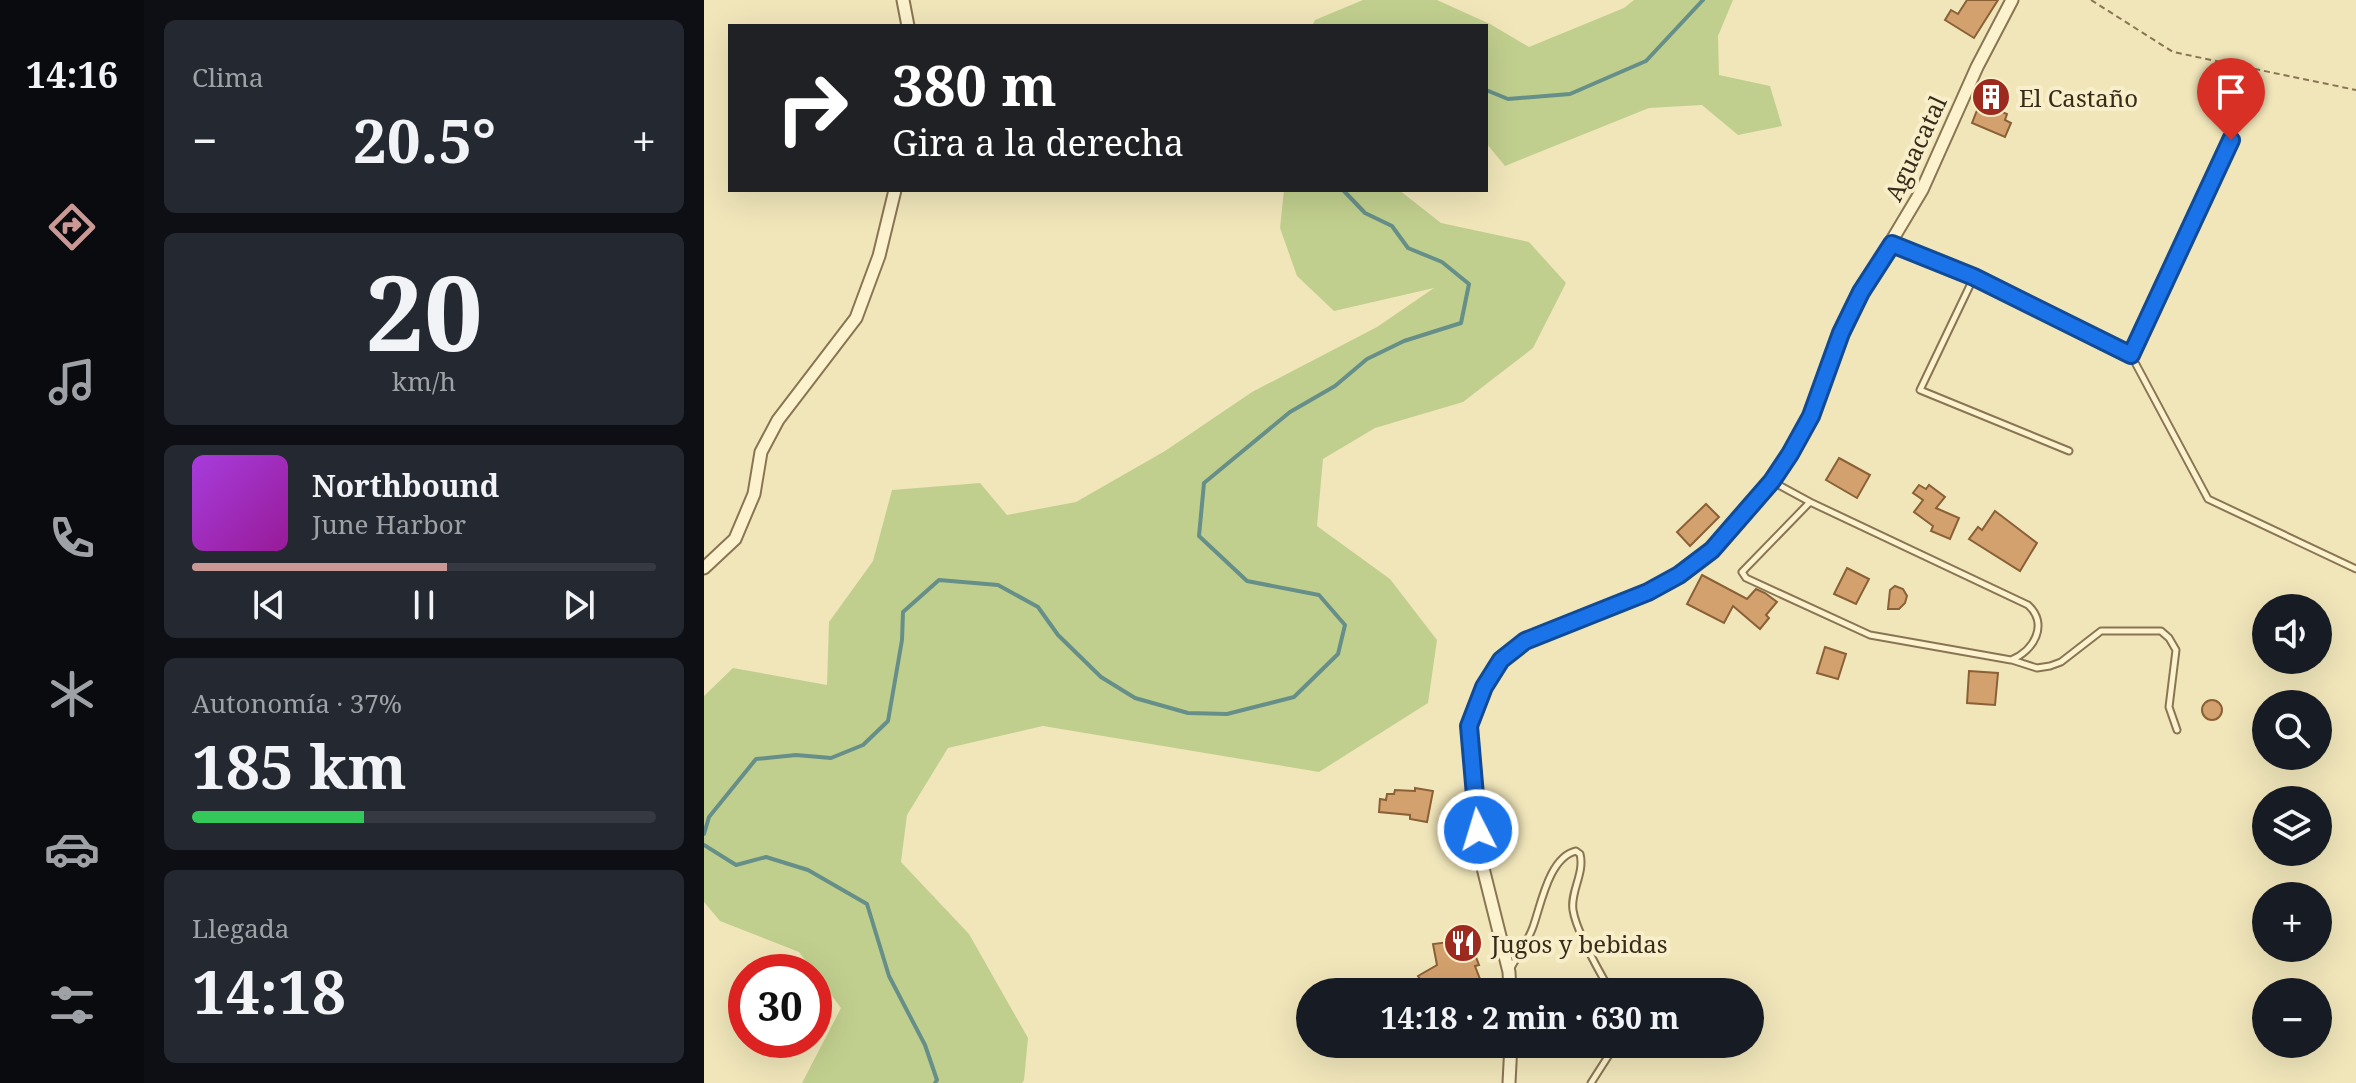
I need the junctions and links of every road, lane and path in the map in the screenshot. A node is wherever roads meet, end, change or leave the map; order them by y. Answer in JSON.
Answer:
{"nodes":[{"id":1,"x":903,"y":0,"type":"edge"},
{"id":2,"x":2012,"y":0,"type":"edge"},
{"id":3,"x":2091,"y":0,"type":"edge"},
{"id":4,"x":908,"y":24,"type":"edge"},
{"id":5,"x":2356,"y":90,"type":"edge"},
{"id":6,"x":2231,"y":140,"type":"dead end"},
{"id":7,"x":895,"y":192,"type":"edge"},
{"id":8,"x":1892,"y":244,"type":"junction"},
{"id":9,"x":1974,"y":277,"type":"junction"},
{"id":10,"x":2131,"y":355,"type":"junction"},
{"id":11,"x":2069,"y":451,"type":"dead end"},
{"id":12,"x":1772,"y":481,"type":"junction"},
{"id":13,"x":1810,"y":502,"type":"junction"},
{"id":14,"x":704,"y":568,"type":"edge"},
{"id":15,"x":2356,"y":569,"type":"edge"},
{"id":16,"x":2011,"y":660,"type":"junction"},
{"id":17,"x":2177,"y":730,"type":"dead end"},
{"id":18,"x":1509,"y":972,"type":"junction"},
{"id":19,"x":1509,"y":978,"type":"edge"},
{"id":20,"x":1603,"y":978,"type":"edge"},
{"id":21,"x":1510,"y":1058,"type":"edge"},
{"id":22,"x":1607,"y":1058,"type":"edge"},
{"id":23,"x":1509,"y":1083,"type":"edge"},
{"id":24,"x":1591,"y":1083,"type":"edge"}],
"edges":[{"from":1,"to":4,"type":"street"},
{"from":2,"to":8,"type":"street","name":"Aguacatal"},
{"from":3,"to":5,"type":"path"},
{"from":6,"to":10,"type":"lane"},
{"from":7,"to":14,"type":"street"},
{"from":8,"to":9,"type":"lane"},
{"from":8,"to":12,"type":"street","name":"Aguacatal"},
{"from":9,"to":10,"type":"lane"},
{"from":9,"to":11,"type":"lane"},
{"from":10,"to":15,"type":"lane"},
{"from":12,"to":13,"type":"lane"},
{"from":12,"to":18,"type":"street","name":"Aguacatal"},
{"from":13,"to":16,"type":"lane"},
{"from":13,"to":16,"type":"lane"},
{"from":16,"to":17,"type":"lane"},
{"from":18,"to":19,"type":"street","name":"Aguacatal"},
{"from":18,"to":20,"type":"lane"},
{"from":21,"to":23,"type":"street"},
{"from":22,"to":24,"type":"lane"}]}
